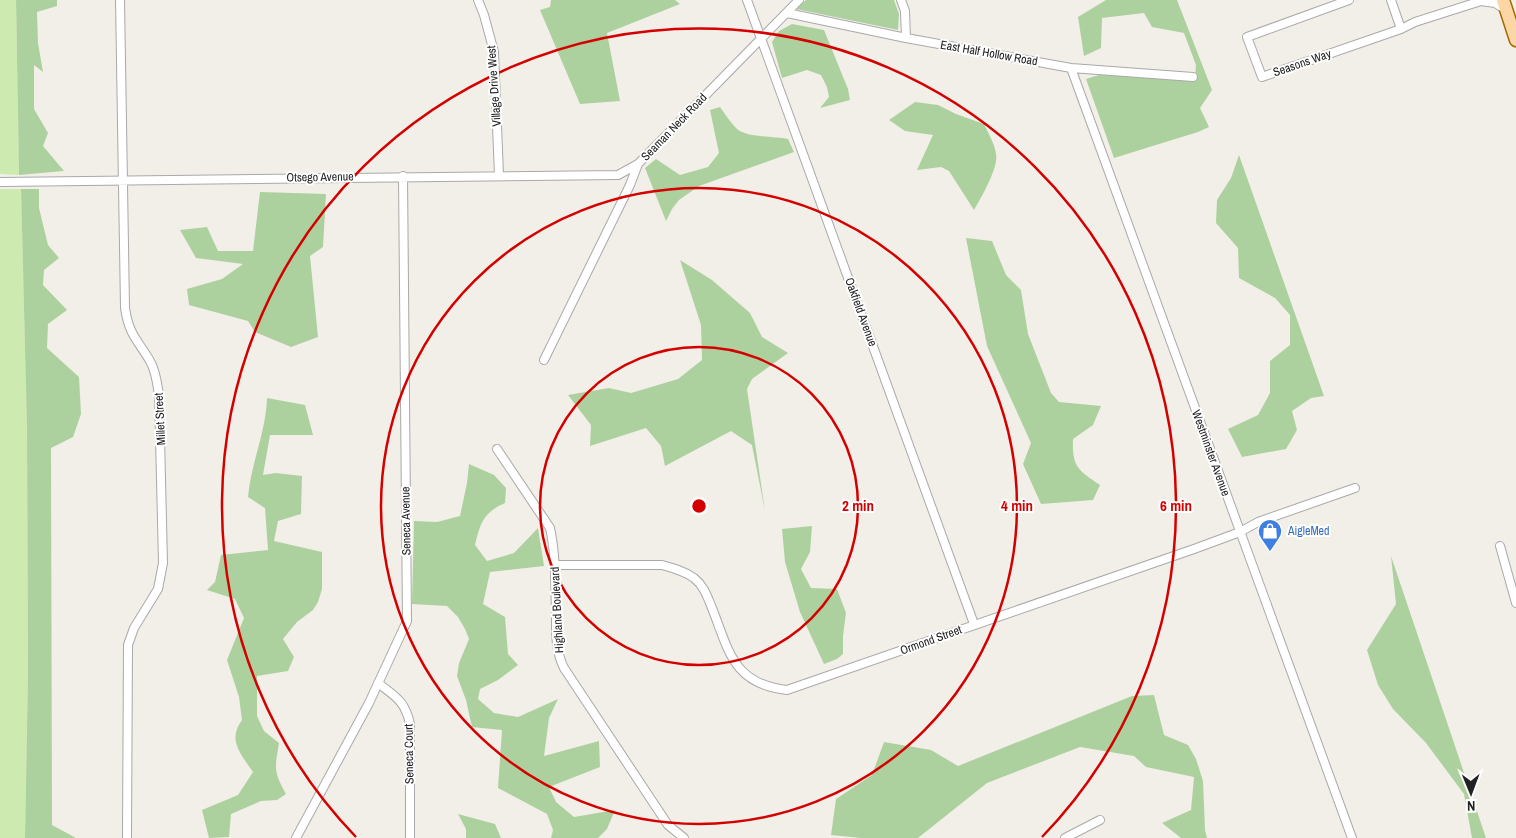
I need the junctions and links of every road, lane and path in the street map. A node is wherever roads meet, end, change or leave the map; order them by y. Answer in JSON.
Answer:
{"nodes":[{"id":1,"x":120,"y":0,"type":"edge"},
{"id":2,"x":478,"y":0,"type":"edge"},
{"id":3,"x":748,"y":0,"type":"edge"},
{"id":4,"x":799,"y":0,"type":"edge"},
{"id":5,"x":901,"y":0,"type":"edge"},
{"id":6,"x":1349,"y":0,"type":"edge"},
{"id":7,"x":1391,"y":0,"type":"edge"},
{"id":8,"x":1481,"y":0,"type":"edge"},
{"id":9,"x":1505,"y":5,"type":"edge"},
{"id":10,"x":787,"y":13,"type":"junction"},
{"id":11,"x":1401,"y":29,"type":"junction"},
{"id":12,"x":761,"y":38,"type":"junction"},
{"id":13,"x":906,"y":38,"type":"junction"},
{"id":14,"x":1516,"y":40,"type":"edge"},
{"id":15,"x":1070,"y":68,"type":"junction"},
{"id":16,"x":1193,"y":77,"type":"dead end"},
{"id":17,"x":638,"y":164,"type":"junction"},
{"id":18,"x":499,"y":175,"type":"junction"},
{"id":19,"x":403,"y":176,"type":"junction"},
{"id":20,"x":123,"y":180,"type":"junction"},
{"id":21,"x":0,"y":182,"type":"edge"},
{"id":22,"x":544,"y":360,"type":"dead end"},
{"id":23,"x":497,"y":449,"type":"dead end"},
{"id":24,"x":1355,"y":488,"type":"dead end"},
{"id":25,"x":1240,"y":532,"type":"junction"},
{"id":26,"x":1500,"y":546,"type":"dead end"},
{"id":27,"x":555,"y":565,"type":"junction"},
{"id":28,"x":1516,"y":604,"type":"edge"},
{"id":29,"x":974,"y":624,"type":"junction"},
{"id":30,"x":378,"y":683,"type":"junction"},
{"id":31,"x":1100,"y":820,"type":"dead end"},
{"id":32,"x":126,"y":837,"type":"edge"},
{"id":33,"x":296,"y":838,"type":"edge"},
{"id":34,"x":410,"y":838,"type":"edge"},
{"id":35,"x":684,"y":838,"type":"edge"},
{"id":36,"x":1065,"y":838,"type":"edge"},
{"id":37,"x":1352,"y":838,"type":"edge"}],
"edges":[{"from":1,"to":20,"type":"street","name":"Millet Street"},
{"from":2,"to":18,"type":"street","name":"Village Drive West"},
{"from":3,"to":12,"type":"street","name":"Oakfield Avenue"},
{"from":4,"to":10,"type":"street","name":"Seaman Neck Road"},
{"from":5,"to":13,"type":"street"},
{"from":6,"to":11,"type":"street","name":"Seasons Way"},
{"from":7,"to":11,"type":"street"},
{"from":8,"to":9,"type":"street"},
{"from":8,"to":11,"type":"street","name":"Seasons Way"},
{"from":9,"to":14,"type":"main road"},
{"from":10,"to":12,"type":"street","name":"Seaman Neck Road"},
{"from":10,"to":13,"type":"street","name":"East Half Hollow Road"},
{"from":12,"to":17,"type":"street","name":"Seaman Neck Road"},
{"from":12,"to":29,"type":"street","name":"Oakfield Avenue"},
{"from":13,"to":15,"type":"street","name":"East Half Hollow Road"},
{"from":15,"to":16,"type":"street","name":"East Half Hollow Road"},
{"from":15,"to":25,"type":"street","name":"Westminster Avenue"},
{"from":17,"to":18,"type":"street","name":"Otsego Avenue"},
{"from":17,"to":22,"type":"street","name":"Seaman Neck Road"},
{"from":18,"to":19,"type":"street","name":"Otsego Avenue"},
{"from":19,"to":20,"type":"street","name":"Otsego Avenue"},
{"from":19,"to":30,"type":"street","name":"Seneca Avenue"},
{"from":20,"to":21,"type":"street","name":"Otsego Avenue"},
{"from":20,"to":32,"type":"street","name":"Millet Street"},
{"from":23,"to":27,"type":"street","name":"Highland Boulevard"},
{"from":24,"to":25,"type":"street","name":"Ormond Street"},
{"from":25,"to":29,"type":"street","name":"Ormond Street"},
{"from":25,"to":37,"type":"street","name":"Westminster Avenue"},
{"from":26,"to":28,"type":"street"},
{"from":27,"to":29,"type":"street","name":"Ormond Street"},
{"from":27,"to":35,"type":"street","name":"Highland Boulevard"},
{"from":30,"to":33,"type":"street","name":"Seneca Avenue"},
{"from":30,"to":34,"type":"street","name":"Seneca Court"},
{"from":31,"to":36,"type":"street"}]}
